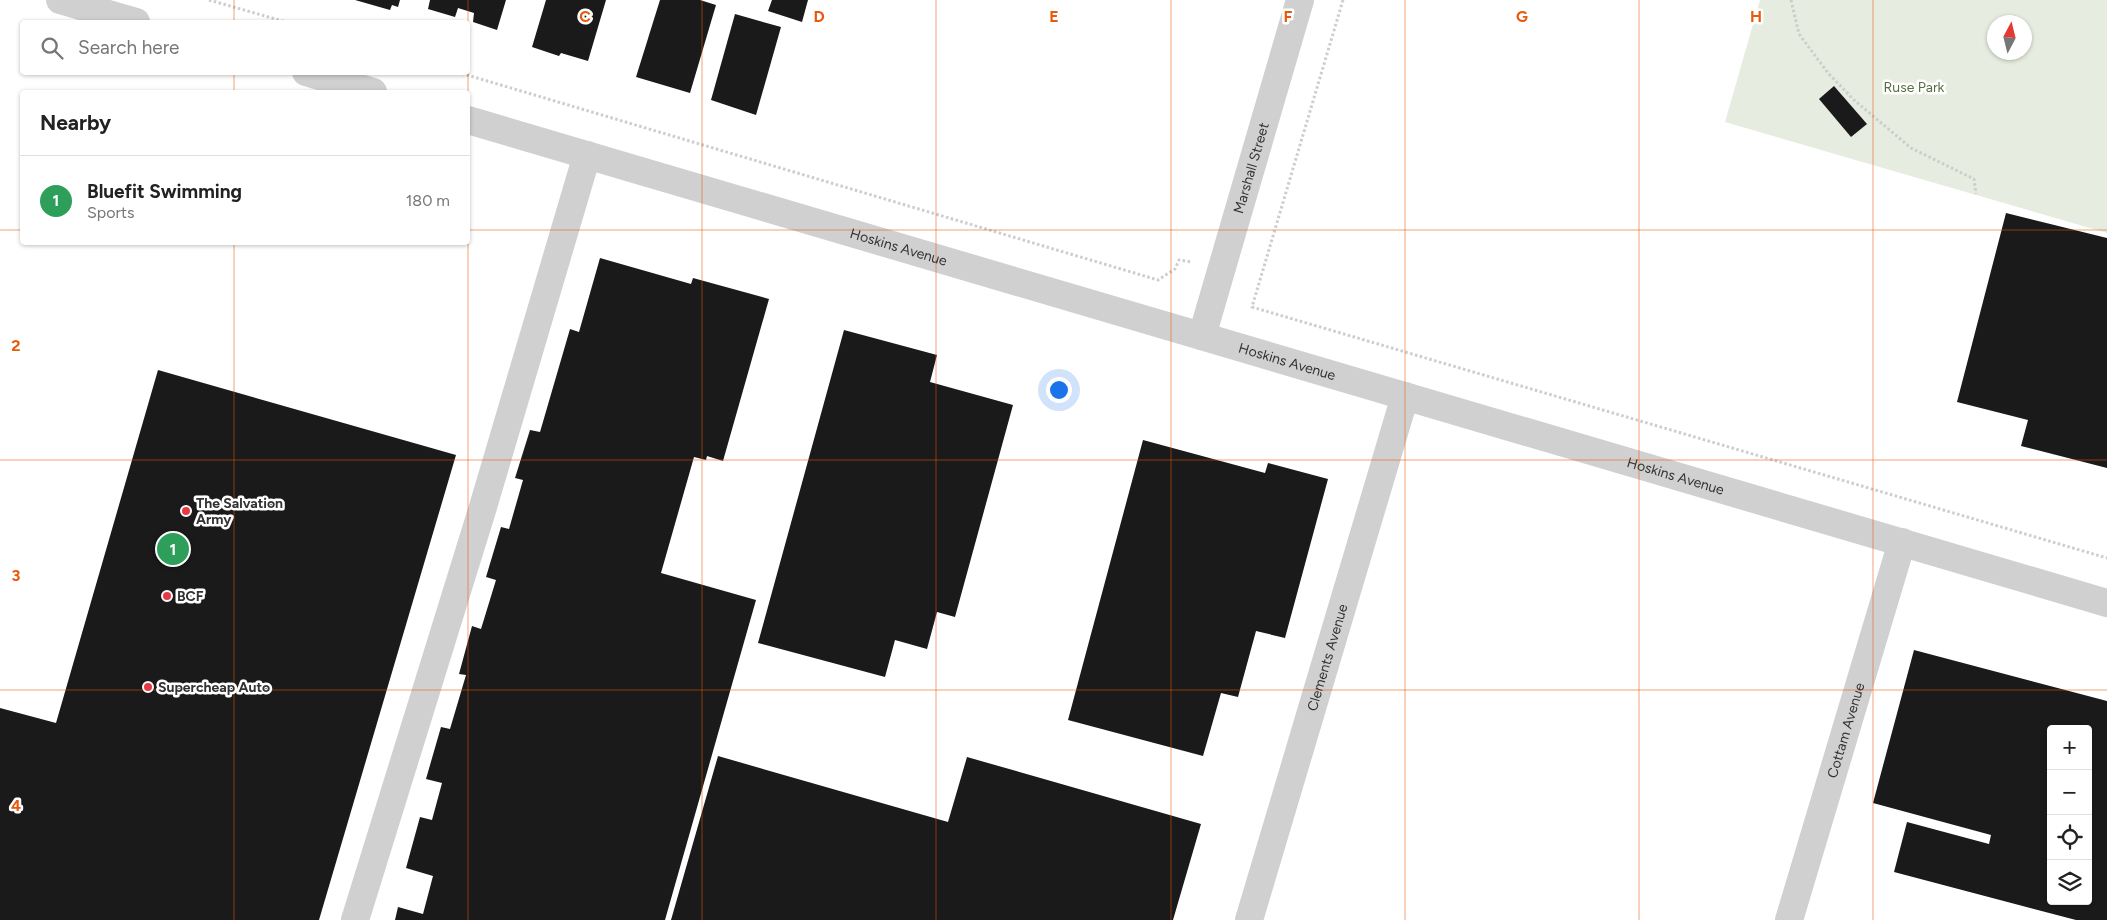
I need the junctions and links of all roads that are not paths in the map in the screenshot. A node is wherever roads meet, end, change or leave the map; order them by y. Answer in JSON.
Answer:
{"nodes":[{"id":1,"x":60,"y":0,"type":"edge"},
{"id":2,"x":1300,"y":0,"type":"edge"},
{"id":3,"x":129,"y":20,"type":"edge"},
{"id":4,"x":316,"y":75,"type":"edge"},
{"id":5,"x":367,"y":90,"type":"edge"},
{"id":6,"x":470,"y":121,"type":"edge"},
{"id":7,"x":587,"y":156,"type":"junction"},
{"id":8,"x":1202,"y":336,"type":"junction"},
{"id":9,"x":1405,"y":396,"type":"junction"},
{"id":10,"x":1902,"y":542,"type":"junction"},
{"id":11,"x":2107,"y":604,"type":"edge"},
{"id":12,"x":355,"y":920,"type":"edge"},
{"id":13,"x":1250,"y":920,"type":"edge"},
{"id":14,"x":1790,"y":920,"type":"edge"}],
"edges":[{"from":1,"to":3,"type":"street"},
{"from":2,"to":8,"type":"street","name":"Marshall Street"},
{"from":4,"to":5,"type":"street"},
{"from":6,"to":7,"type":"street","name":"Hoskins Avenue"},
{"from":7,"to":8,"type":"street","name":"Hoskins Avenue"},
{"from":7,"to":12,"type":"street"},
{"from":8,"to":9,"type":"street","name":"Hoskins Avenue"},
{"from":9,"to":10,"type":"street","name":"Hoskins Avenue"},
{"from":9,"to":13,"type":"street","name":"Clements Avenue"},
{"from":10,"to":11,"type":"street","name":"Hoskins Avenue"},
{"from":10,"to":14,"type":"street","name":"Cottam Avenue"}]}
